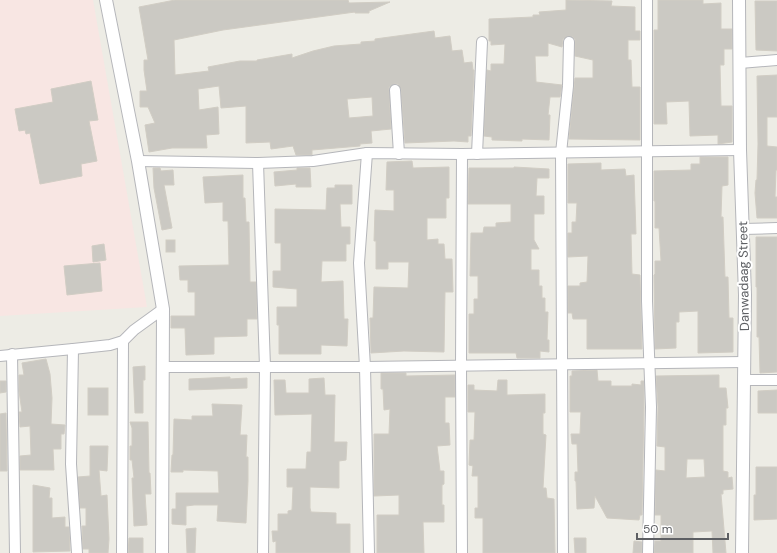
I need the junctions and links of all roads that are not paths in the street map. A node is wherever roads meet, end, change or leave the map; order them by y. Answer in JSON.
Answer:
{"nodes":[{"id":1,"x":106,"y":0,"type":"edge"},
{"id":2,"x":647,"y":0,"type":"edge"},
{"id":3,"x":739,"y":0,"type":"edge"},
{"id":4,"x":482,"y":42,"type":"dead end"},
{"id":5,"x":569,"y":42,"type":"dead end"},
{"id":6,"x":777,"y":60,"type":"edge"},
{"id":7,"x":740,"y":63,"type":"junction"},
{"id":8,"x":395,"y":90,"type":"dead end"},
{"id":9,"x":740,"y":150,"type":"junction"},
{"id":10,"x":648,"y":151,"type":"junction"},
{"id":11,"x":561,"y":153,"type":"junction"},
{"id":12,"x":367,"y":154,"type":"junction"},
{"id":13,"x":399,"y":154,"type":"junction"},
{"id":14,"x":462,"y":154,"type":"junction"},
{"id":15,"x":477,"y":154,"type":"junction"},
{"id":16,"x":138,"y":161,"type":"junction"},
{"id":17,"x":258,"y":163,"type":"junction"},
{"id":18,"x":777,"y":228,"type":"edge"},
{"id":19,"x":743,"y":229,"type":"junction"},
{"id":20,"x":163,"y":309,"type":"junction"},
{"id":21,"x":123,"y":341,"type":"junction"},
{"id":22,"x":73,"y":350,"type":"junction"},
{"id":23,"x":12,"y":354,"type":"junction"},
{"id":24,"x":0,"y":356,"type":"edge"},
{"id":25,"x":744,"y":362,"type":"junction"},
{"id":26,"x":562,"y":364,"type":"junction"},
{"id":27,"x":650,"y":364,"type":"junction"},
{"id":28,"x":461,"y":366,"type":"junction"},
{"id":29,"x":162,"y":367,"type":"junction"},
{"id":30,"x":265,"y":367,"type":"junction"},
{"id":31,"x":364,"y":367,"type":"junction"},
{"id":32,"x":744,"y":380,"type":"junction"},
{"id":33,"x":777,"y":380,"type":"edge"},
{"id":34,"x":15,"y":553,"type":"edge"},
{"id":35,"x":77,"y":553,"type":"edge"},
{"id":36,"x":122,"y":553,"type":"edge"},
{"id":37,"x":162,"y":553,"type":"edge"},
{"id":38,"x":263,"y":553,"type":"edge"},
{"id":39,"x":369,"y":553,"type":"edge"},
{"id":40,"x":462,"y":553,"type":"edge"},
{"id":41,"x":563,"y":553,"type":"edge"},
{"id":42,"x":648,"y":553,"type":"edge"},
{"id":43,"x":742,"y":553,"type":"edge"}],
"edges":[{"from":1,"to":16,"type":"street"},
{"from":2,"to":10,"type":"street"},
{"from":3,"to":7,"type":"street","name":"Danwadaag Street"},
{"from":4,"to":15,"type":"street"},
{"from":5,"to":11,"type":"street"},
{"from":6,"to":7,"type":"street"},
{"from":7,"to":9,"type":"street","name":"Danwadaag Street"},
{"from":8,"to":13,"type":"street"},
{"from":9,"to":10,"type":"street"},
{"from":9,"to":19,"type":"street","name":"Danwadaag Street"},
{"from":10,"to":11,"type":"street"},
{"from":10,"to":27,"type":"street"},
{"from":11,"to":15,"type":"street"},
{"from":11,"to":26,"type":"street"},
{"from":12,"to":13,"type":"street"},
{"from":12,"to":17,"type":"street"},
{"from":12,"to":31,"type":"street"},
{"from":13,"to":14,"type":"street"},
{"from":14,"to":15,"type":"street"},
{"from":14,"to":28,"type":"street"},
{"from":16,"to":17,"type":"street"},
{"from":16,"to":20,"type":"street"},
{"from":17,"to":30,"type":"street"},
{"from":18,"to":19,"type":"street"},
{"from":19,"to":25,"type":"street","name":"Danwadaag Street"},
{"from":20,"to":21,"type":"street"},
{"from":20,"to":29,"type":"street"},
{"from":21,"to":22,"type":"street"},
{"from":21,"to":36,"type":"street"},
{"from":22,"to":23,"type":"street"},
{"from":22,"to":35,"type":"street"},
{"from":23,"to":24,"type":"street"},
{"from":23,"to":34,"type":"street"},
{"from":25,"to":27,"type":"street"},
{"from":25,"to":32,"type":"street","name":"Danwadaag Street"},
{"from":26,"to":27,"type":"street"},
{"from":26,"to":28,"type":"street"},
{"from":26,"to":41,"type":"street"},
{"from":27,"to":42,"type":"street"},
{"from":28,"to":31,"type":"street"},
{"from":28,"to":40,"type":"street"},
{"from":29,"to":30,"type":"street"},
{"from":29,"to":37,"type":"street"},
{"from":30,"to":31,"type":"street"},
{"from":30,"to":38,"type":"street"},
{"from":31,"to":39,"type":"street"},
{"from":32,"to":33,"type":"street"},
{"from":32,"to":43,"type":"street","name":"Danwadaag Street"}]}
